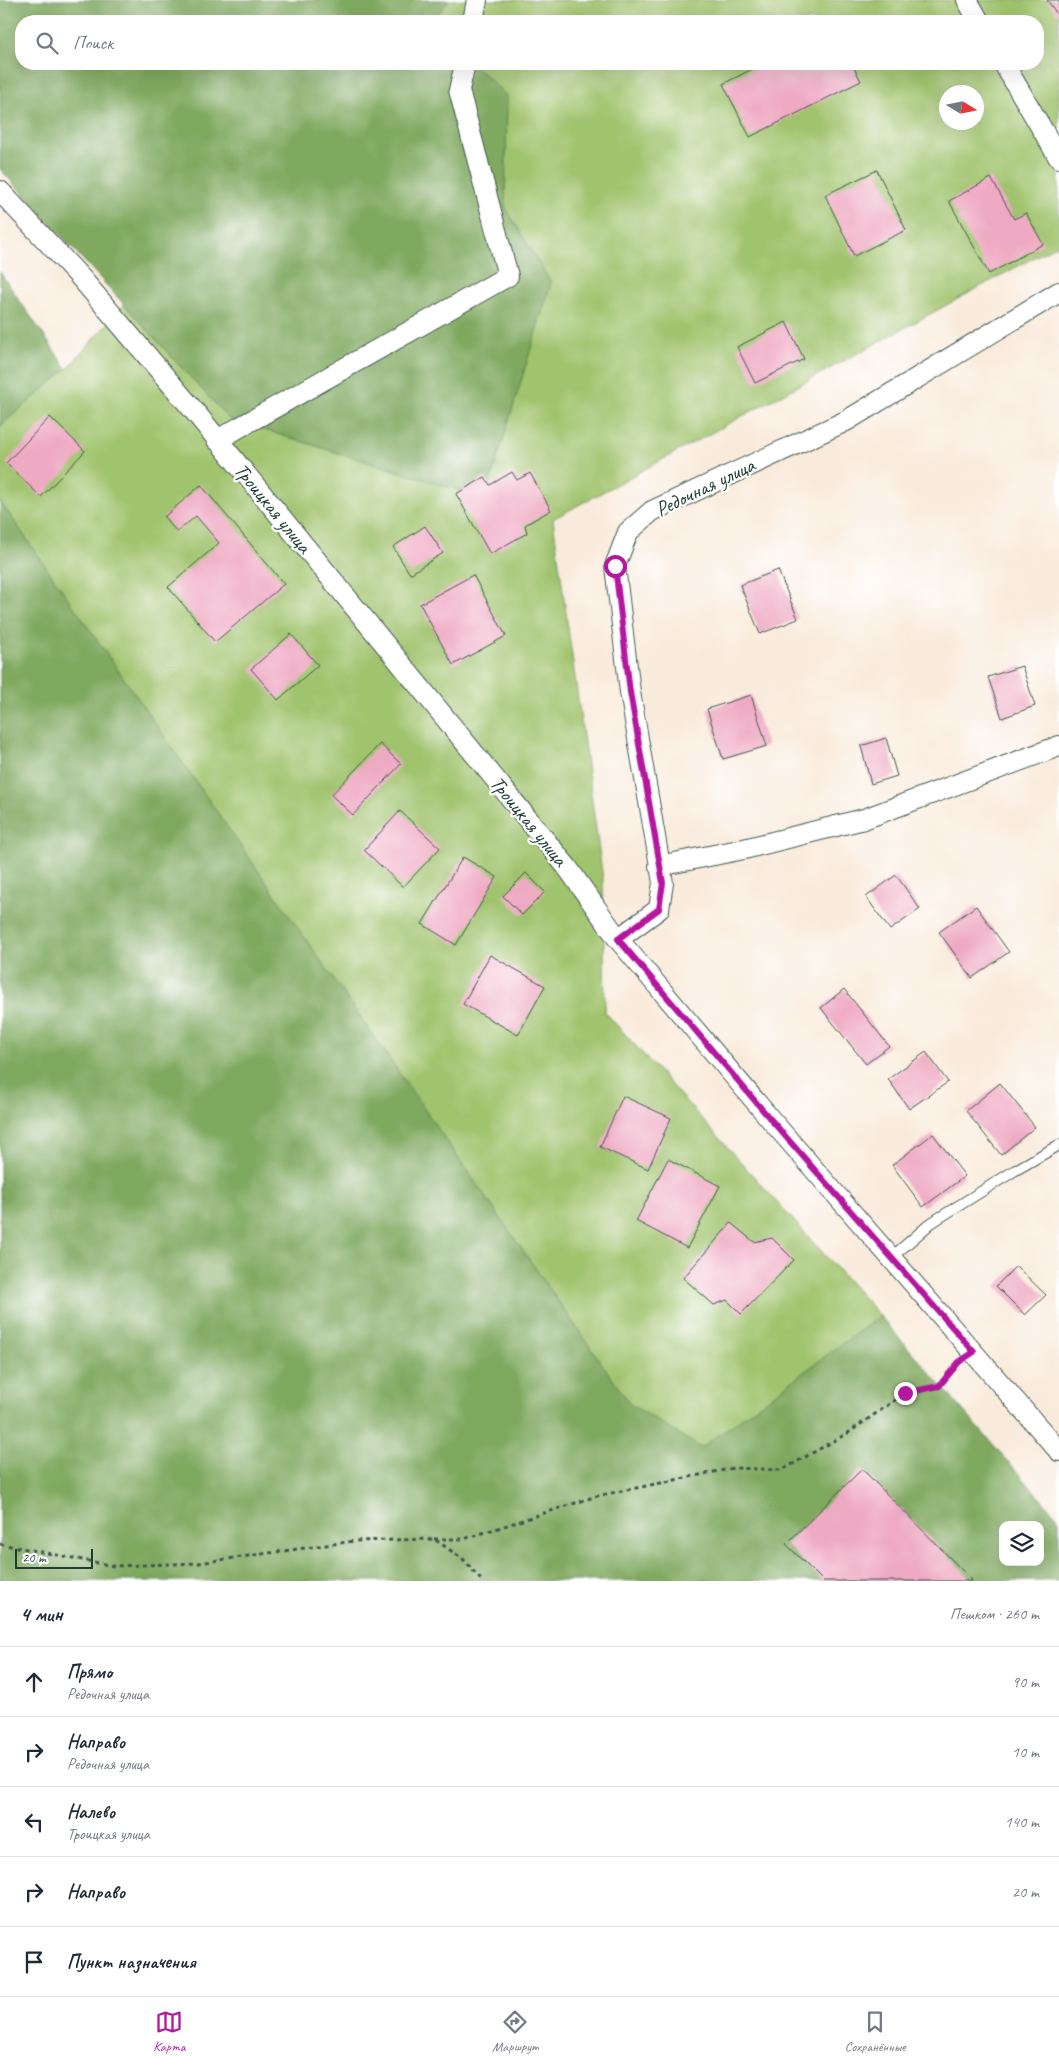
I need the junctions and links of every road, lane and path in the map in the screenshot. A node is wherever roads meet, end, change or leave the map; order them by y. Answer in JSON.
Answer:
{"nodes":[{"id":1,"x":477,"y":0,"type":"edge"},
{"id":2,"x":967,"y":0,"type":"edge"},
{"id":3,"x":474,"y":15,"type":"edge"},
{"id":4,"x":976,"y":15,"type":"edge"},
{"id":5,"x":464,"y":70,"type":"edge"},
{"id":6,"x":1008,"y":70,"type":"edge"},
{"id":7,"x":1059,"y":158,"type":"edge"},
{"id":8,"x":0,"y":191,"type":"edge"},
{"id":9,"x":1059,"y":292,"type":"edge"},
{"id":10,"x":217,"y":440,"type":"junction"},
{"id":11,"x":1059,"y":746,"type":"edge"},
{"id":12,"x":660,"y":866,"type":"junction"},
{"id":13,"x":618,"y":939,"type":"junction"},
{"id":14,"x":1059,"y":1145,"type":"edge"},
{"id":15,"x":892,"y":1256,"type":"junction"},
{"id":16,"x":974,"y":1352,"type":"junction"},
{"id":17,"x":1059,"y":1451,"type":"edge"},
{"id":18,"x":434,"y":1539,"type":"junction"},
{"id":19,"x":0,"y":1544,"type":"edge"},
{"id":20,"x":482,"y":1581,"type":"edge"}],
"edges":[{"from":1,"to":3,"type":"street"},
{"from":2,"to":4,"type":"street"},
{"from":5,"to":10,"type":"street"},
{"from":6,"to":7,"type":"street"},
{"from":8,"to":10,"type":"street","name":"Троицкая улица"},
{"from":9,"to":12,"type":"street","name":"Редочная улица"},
{"from":10,"to":13,"type":"street","name":"Троицкая улица"},
{"from":11,"to":12,"type":"street"},
{"from":12,"to":13,"type":"street","name":"Редочная улица"},
{"from":13,"to":15,"type":"street","name":"Троицкая улица"},
{"from":14,"to":15,"type":"lane"},
{"from":15,"to":16,"type":"street","name":"Троицкая улица"},
{"from":16,"to":17,"type":"street","name":"Троицкая улица"},
{"from":16,"to":18,"type":"path"},
{"from":18,"to":19,"type":"path"},
{"from":18,"to":20,"type":"path"}]}
